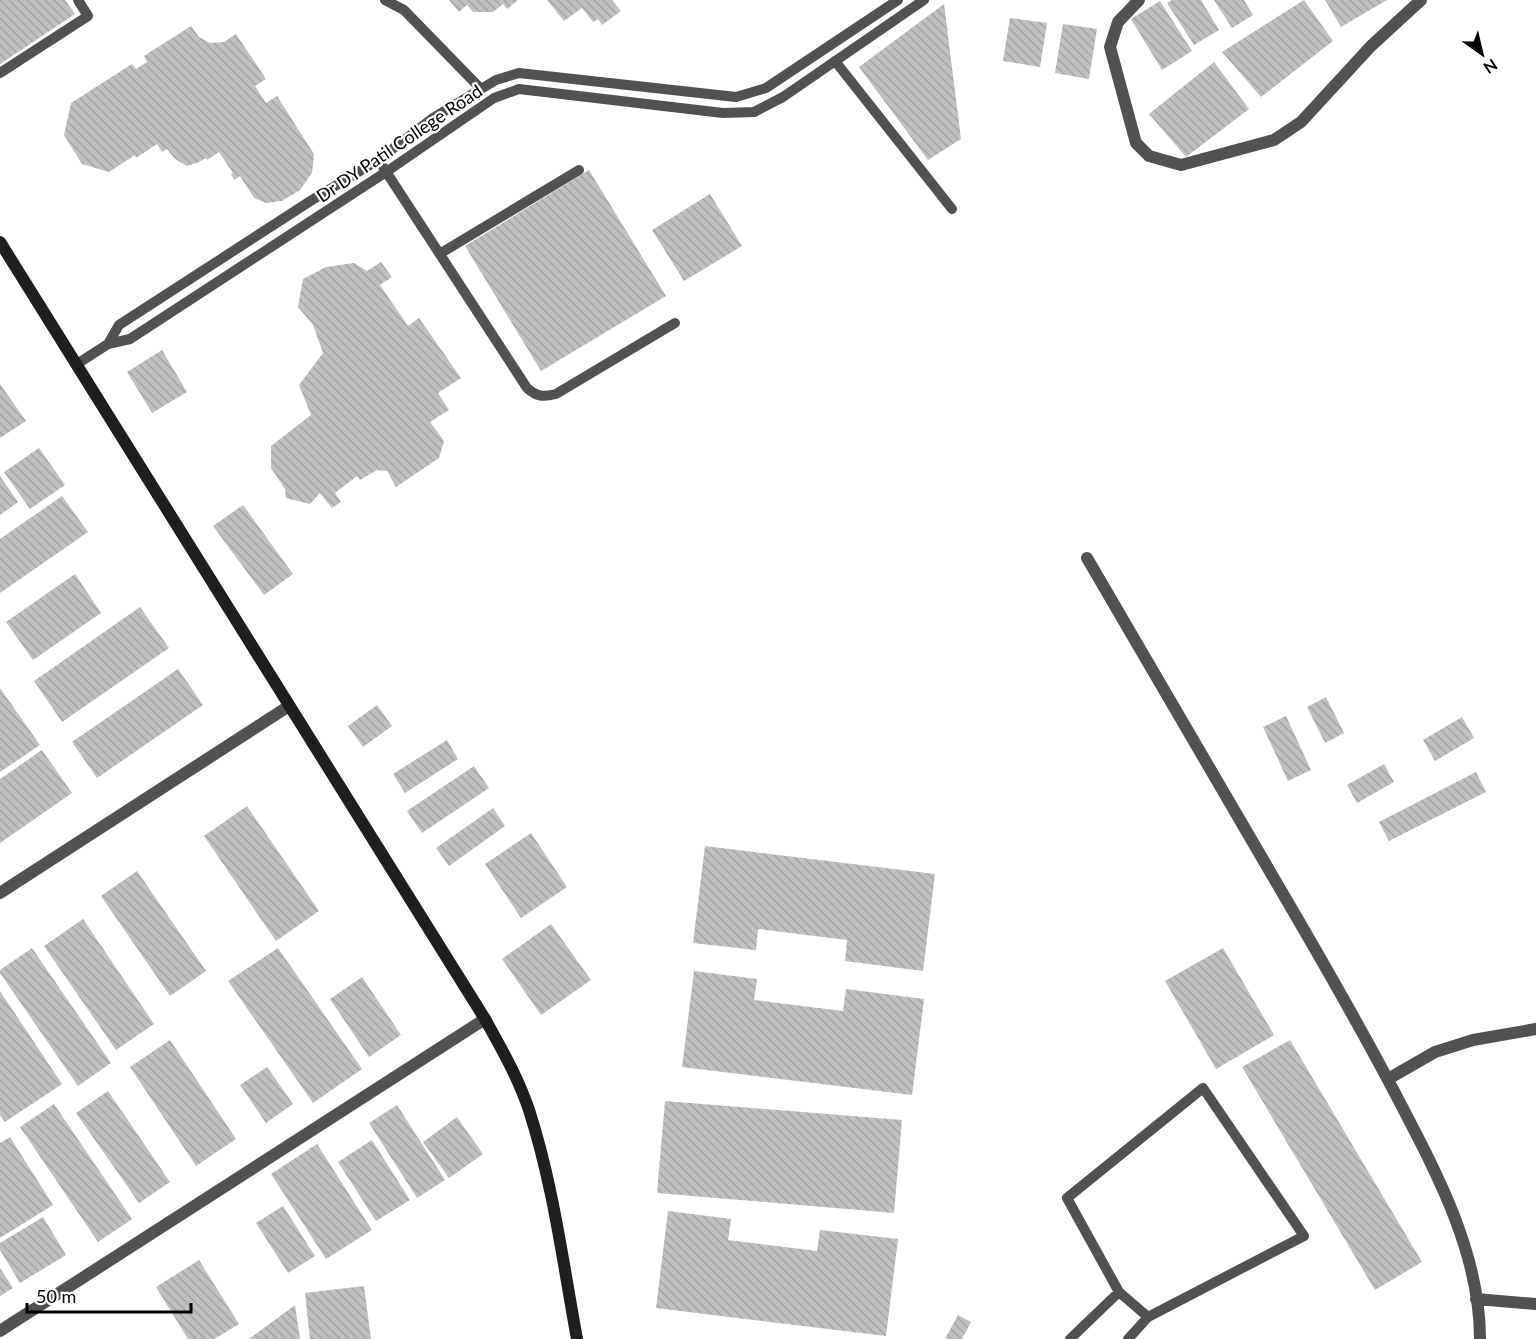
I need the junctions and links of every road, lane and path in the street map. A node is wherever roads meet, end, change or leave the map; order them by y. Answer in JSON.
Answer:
{"nodes":[{"id":1,"x":78,"y":0,"type":"edge"},
{"id":2,"x":385,"y":0,"type":"edge"},
{"id":3,"x":898,"y":0,"type":"edge"},
{"id":4,"x":924,"y":0,"type":"edge"},
{"id":5,"x":1139,"y":0,"type":"edge"},
{"id":6,"x":1421,"y":0,"type":"edge"},
{"id":7,"x":403,"y":5,"type":"edge"},
{"id":8,"x":835,"y":61,"type":"junction"},
{"id":9,"x":0,"y":74,"type":"edge"},
{"id":10,"x":476,"y":92,"type":"junction"},
{"id":11,"x":378,"y":160,"type":"junction"},
{"id":12,"x":579,"y":170,"type":"dead end"},
{"id":13,"x":386,"y":172,"type":"junction"},
{"id":14,"x":952,"y":208,"type":"dead end"},
{"id":15,"x":0,"y":242,"type":"edge"},
{"id":16,"x":441,"y":253,"type":"junction"},
{"id":17,"x":675,"y":323,"type":"dead end"},
{"id":18,"x":108,"y":344,"type":"junction"},
{"id":19,"x":77,"y":364,"type":"junction"},
{"id":20,"x":1088,"y":558,"type":"dead end"},
{"id":21,"x":289,"y":706,"type":"junction"},
{"id":22,"x":0,"y":893,"type":"edge"},
{"id":23,"x":485,"y":1019,"type":"junction"},
{"id":24,"x":1536,"y":1029,"type":"edge"},
{"id":25,"x":1388,"y":1079,"type":"junction"},
{"id":26,"x":1119,"y":1293,"type":"junction"},
{"id":27,"x":1476,"y":1299,"type":"junction"},
{"id":28,"x":1536,"y":1304,"type":"edge"},
{"id":29,"x":1148,"y":1317,"type":"junction"},
{"id":30,"x":0,"y":1331,"type":"edge"},
{"id":31,"x":577,"y":1339,"type":"edge"},
{"id":32,"x":1070,"y":1339,"type":"edge"},
{"id":33,"x":1128,"y":1339,"type":"edge"},
{"id":34,"x":1480,"y":1339,"type":"edge"}],
"edges":[{"from":1,"to":9,"type":"lane"},
{"from":2,"to":7,"type":"lane"},
{"from":3,"to":10,"type":"lane","name":"Dr DY Patil College Road"},
{"from":4,"to":8,"type":"lane","name":"Dr DY Patil College Road"},
{"from":5,"to":6,"type":"street"},
{"from":7,"to":10,"type":"lane"},
{"from":8,"to":13,"type":"lane","name":"Dr DY Patil College Road"},
{"from":8,"to":14,"type":"lane"},
{"from":10,"to":11,"type":"lane","name":"Dr DY Patil College Road"},
{"from":11,"to":13,"type":"lane"},
{"from":11,"to":18,"type":"lane","name":"Dr DY Patil College Road"},
{"from":12,"to":16,"type":"lane"},
{"from":13,"to":16,"type":"lane"},
{"from":13,"to":18,"type":"lane","name":"Dr DY Patil College Road"},
{"from":15,"to":19,"type":"street"},
{"from":16,"to":17,"type":"lane"},
{"from":18,"to":19,"type":"lane","name":"Dr DY Patil College Road"},
{"from":19,"to":21,"type":"street"},
{"from":20,"to":25,"type":"street"},
{"from":21,"to":22,"type":"street"},
{"from":21,"to":23,"type":"street"},
{"from":23,"to":30,"type":"street"},
{"from":23,"to":31,"type":"street"},
{"from":24,"to":25,"type":"street"},
{"from":25,"to":27,"type":"street"},
{"from":26,"to":29,"type":"lane"},
{"from":26,"to":29,"type":"lane"},
{"from":26,"to":32,"type":"lane"},
{"from":27,"to":28,"type":"street"},
{"from":27,"to":34,"type":"street"},
{"from":29,"to":33,"type":"lane"}]}
